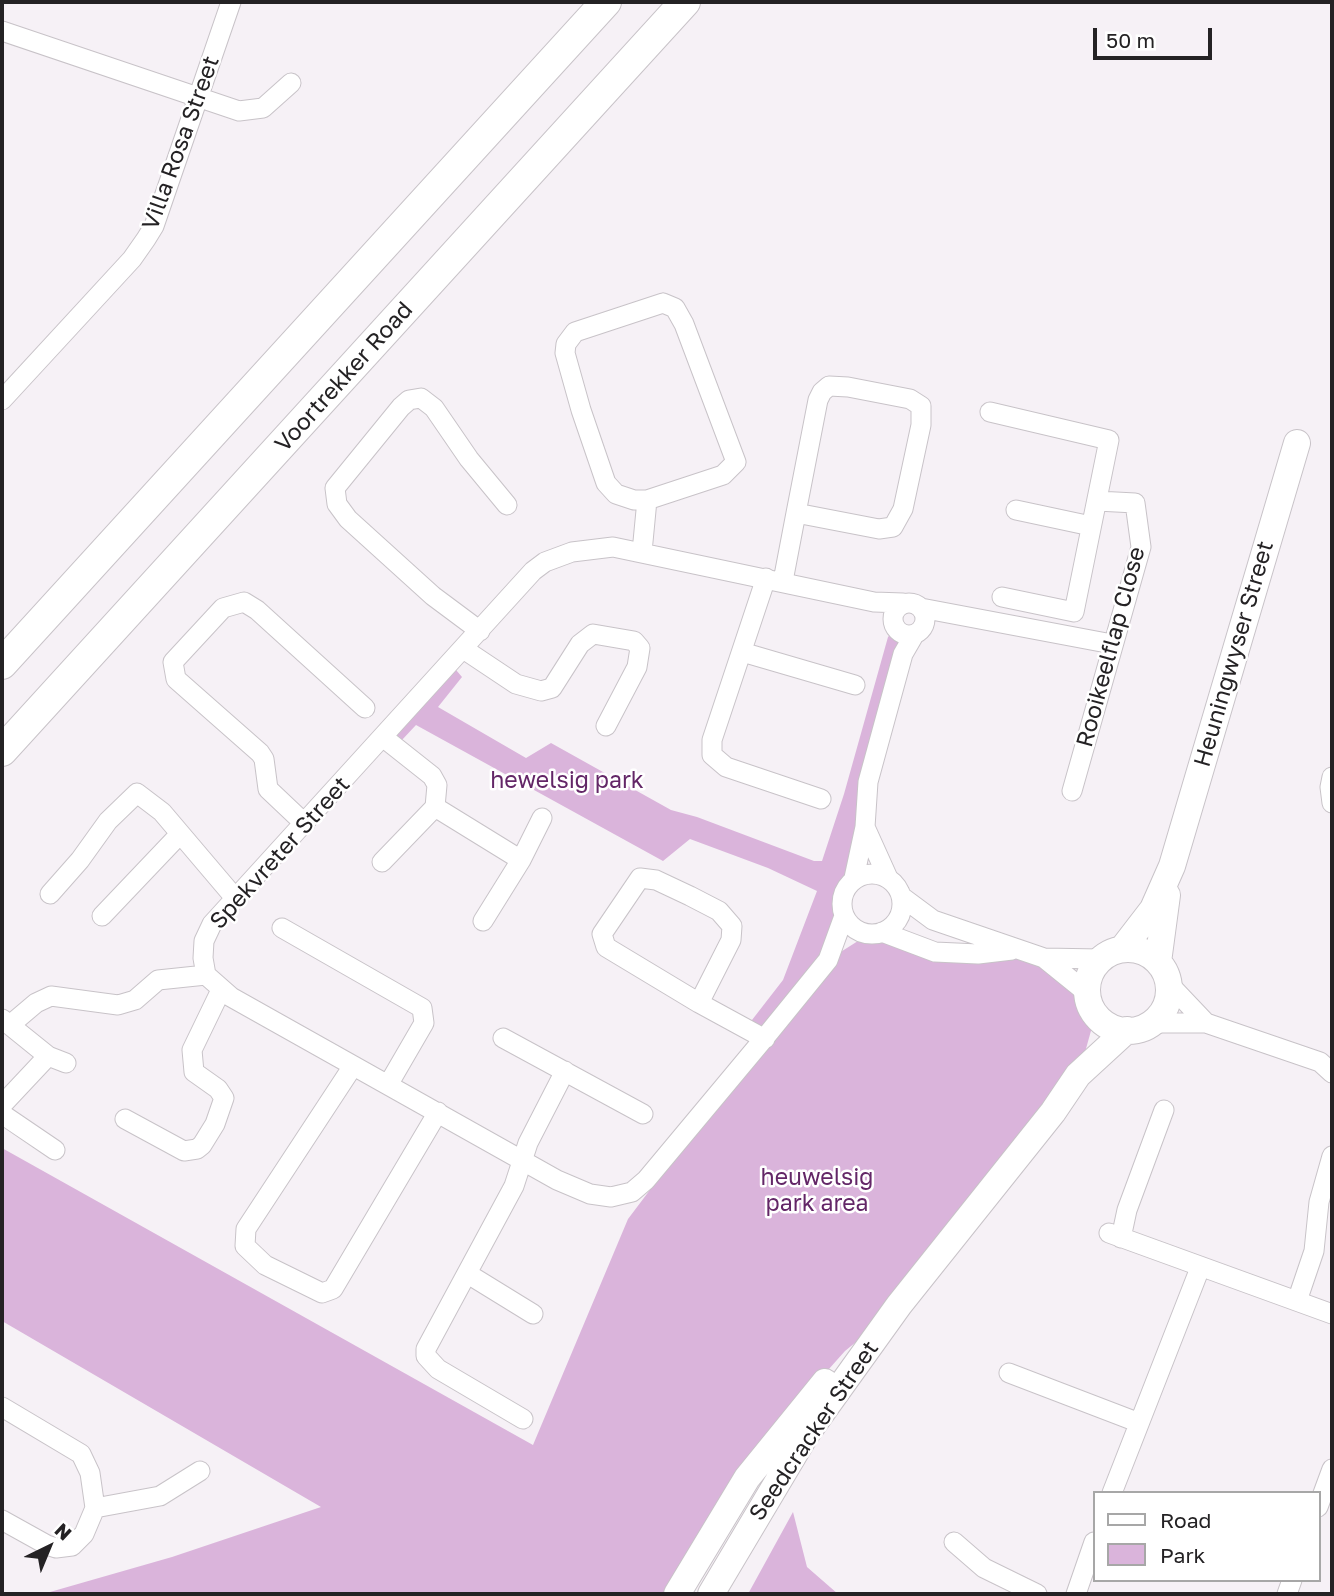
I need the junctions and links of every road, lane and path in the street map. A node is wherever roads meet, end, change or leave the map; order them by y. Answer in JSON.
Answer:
{"nodes":[{"id":1,"x":231,"y":2,"type":"edge"},
{"id":2,"x":594,"y":2,"type":"edge"},
{"id":3,"x":606,"y":2,"type":"edge"},
{"id":4,"x":685,"y":2,"type":"edge"},
{"id":5,"x":2,"y":31,"type":"edge"},
{"id":6,"x":549,"y":64,"type":"junction"},
{"id":7,"x":291,"y":83,"type":"dead end"},
{"id":8,"x":198,"y":98,"type":"junction"},
{"id":9,"x":2,"y":400,"type":"edge"},
{"id":10,"x":990,"y":412,"type":"dead end"},
{"id":11,"x":1297,"y":443,"type":"dead end"},
{"id":12,"x":647,"y":500,"type":"junction"},
{"id":13,"x":1097,"y":501,"type":"junction"},
{"id":14,"x":508,"y":505,"type":"dead end"},
{"id":15,"x":1016,"y":510,"type":"dead end"},
{"id":16,"x":796,"y":513,"type":"junction"},
{"id":17,"x":1091,"y":526,"type":"junction"},
{"id":18,"x":642,"y":552,"type":"junction"},
{"id":19,"x":774,"y":580,"type":"junction"},
{"id":20,"x":1002,"y":597,"type":"dead end"},
{"id":21,"x":909,"y":620,"type":"junction"},
{"id":22,"x":481,"y":631,"type":"junction"},
{"id":23,"x":1112,"y":644,"type":"junction"},
{"id":24,"x":465,"y":650,"type":"junction"},
{"id":25,"x":742,"y":652,"type":"junction"},
{"id":26,"x":2,"y":664,"type":"edge"},
{"id":27,"x":855,"y":685,"type":"dead end"},
{"id":28,"x":365,"y":708,"type":"dead end"},
{"id":29,"x":606,"y":726,"type":"dead end"},
{"id":30,"x":384,"y":738,"type":"junction"},
{"id":31,"x":2,"y":751,"type":"edge"},
{"id":32,"x":1332,"y":777,"type":"edge"},
{"id":33,"x":1072,"y":791,"type":"dead end"},
{"id":34,"x":821,"y":799,"type":"dead end"},
{"id":35,"x":1332,"y":803,"type":"edge"},
{"id":36,"x":435,"y":807,"type":"junction"},
{"id":37,"x":542,"y":818,"type":"dead end"},
{"id":38,"x":304,"y":824,"type":"junction"},
{"id":39,"x":865,"y":827,"type":"junction"},
{"id":40,"x":180,"y":834,"type":"junction"},
{"id":41,"x":521,"y":860,"type":"junction"},
{"id":42,"x":382,"y":862,"type":"dead end"},
{"id":43,"x":1172,"y":866,"type":"junction"},
{"id":44,"x":854,"y":878,"type":"junction"},
{"id":45,"x":888,"y":878,"type":"junction"},
{"id":46,"x":50,"y":894,"type":"dead end"},
{"id":47,"x":902,"y":897,"type":"junction"},
{"id":48,"x":235,"y":898,"type":"junction"},
{"id":49,"x":102,"y":916,"type":"dead end"},
{"id":50,"x":844,"y":916,"type":"junction"},
{"id":51,"x":933,"y":920,"type":"junction"},
{"id":52,"x":482,"y":921,"type":"dead end"},
{"id":53,"x":282,"y":928,"type":"dead end"},
{"id":54,"x":879,"y":932,"type":"junction"},
{"id":55,"x":1016,"y":949,"type":"junction"},
{"id":56,"x":1112,"y":953,"type":"junction"},
{"id":57,"x":1044,"y":958,"type":"junction"},
{"id":58,"x":828,"y":960,"type":"junction"},
{"id":59,"x":1164,"y":973,"type":"junction"},
{"id":60,"x":206,"y":975,"type":"junction"},
{"id":61,"x":220,"y":990,"type":"junction"},
{"id":62,"x":699,"y":1003,"type":"junction"},
{"id":63,"x":1091,"y":1004,"type":"junction"},
{"id":64,"x":6,"y":1022,"type":"edge"},
{"id":65,"x":1206,"y":1023,"type":"junction"},
{"id":66,"x":1139,"y":1027,"type":"junction"},
{"id":67,"x":503,"y":1038,"type":"dead end"},
{"id":68,"x":765,"y":1039,"type":"junction"},
{"id":69,"x":1328,"y":1065,"type":"edge"},
{"id":70,"x":353,"y":1066,"type":"junction"},
{"id":71,"x":565,"y":1070,"type":"junction"},
{"id":72,"x":1078,"y":1075,"type":"junction"},
{"id":73,"x":388,"y":1085,"type":"junction"},
{"id":74,"x":2,"y":1105,"type":"edge"},
{"id":75,"x":1164,"y":1110,"type":"dead end"},
{"id":76,"x":438,"y":1112,"type":"junction"},
{"id":77,"x":2,"y":1114,"type":"edge"},
{"id":78,"x":643,"y":1114,"type":"dead end"},
{"id":79,"x":125,"y":1119,"type":"dead end"},
{"id":80,"x":55,"y":1150,"type":"dead end"},
{"id":81,"x":1332,"y":1156,"type":"edge"},
{"id":82,"x":521,"y":1158,"type":"junction"},
{"id":83,"x":1332,"y":1222,"type":"edge"},
{"id":84,"x":1314,"y":1251,"type":"junction"},
{"id":85,"x":1200,"y":1268,"type":"junction"},
{"id":86,"x":468,"y":1274,"type":"junction"},
{"id":87,"x":1297,"y":1301,"type":"junction"},
{"id":88,"x":899,"y":1305,"type":"junction"},
{"id":89,"x":533,"y":1314,"type":"dead end"},
{"id":90,"x":1332,"y":1314,"type":"edge"},
{"id":91,"x":1009,"y":1373,"type":"dead end"},
{"id":92,"x":2,"y":1407,"type":"edge"},
{"id":93,"x":523,"y":1419,"type":"dead end"},
{"id":94,"x":1137,"y":1422,"type":"junction"},
{"id":95,"x":1332,"y":1469,"type":"edge"},
{"id":96,"x":200,"y":1471,"type":"dead end"},
{"id":97,"x":1113,"y":1491,"type":"edge"},
{"id":98,"x":1320,"y":1502,"type":"edge"},
{"id":99,"x":94,"y":1508,"type":"junction"},
{"id":100,"x":2,"y":1520,"type":"edge"},
{"id":101,"x":954,"y":1542,"type":"dead end"},
{"id":102,"x":1092,"y":1548,"type":"edge"},
{"id":103,"x":677,"y":1594,"type":"edge"},
{"id":104,"x":711,"y":1594,"type":"edge"},
{"id":105,"x":1037,"y":1594,"type":"edge"},
{"id":106,"x":1076,"y":1594,"type":"edge"}],
"edges":[{"from":1,"to":8,"type":"street","name":"Villa Rosa Street"},
{"from":2,"to":6,"type":"main road"},
{"from":3,"to":6,"type":"main road"},
{"from":4,"to":31,"type":"main road","name":"Voortrekker Road"},
{"from":5,"to":8,"type":"street"},
{"from":6,"to":26,"type":"main road"},
{"from":7,"to":8,"type":"street"},
{"from":8,"to":9,"type":"street","name":"Villa Rosa Street"},
{"from":10,"to":13,"type":"street"},
{"from":11,"to":43,"type":"street","name":"Heuningwyser Street"},
{"from":12,"to":12,"type":"street"},
{"from":12,"to":18,"type":"street"},
{"from":13,"to":17,"type":"street"},
{"from":13,"to":23,"type":"street","name":"Rooikeelflap Close"},
{"from":14,"to":22,"type":"street"},
{"from":15,"to":17,"type":"street"},
{"from":16,"to":16,"type":"street"},
{"from":16,"to":19,"type":"street"},
{"from":17,"to":20,"type":"street"},
{"from":18,"to":19,"type":"street","name":"Spekvreter Street"},
{"from":18,"to":22,"type":"street","name":"Spekvreter Street"},
{"from":19,"to":21,"type":"street","name":"Spekvreter Street"},
{"from":19,"to":25,"type":"street"},
{"from":21,"to":23,"type":"street"},
{"from":21,"to":39,"type":"street"},
{"from":22,"to":24,"type":"street","name":"Spekvreter Street"},
{"from":23,"to":33,"type":"street","name":"Rooikeelflap Close"},
{"from":24,"to":29,"type":"street"},
{"from":24,"to":30,"type":"street","name":"Spekvreter Street"},
{"from":25,"to":27,"type":"street"},
{"from":25,"to":34,"type":"street"},
{"from":28,"to":38,"type":"street"},
{"from":30,"to":36,"type":"street"},
{"from":30,"to":38,"type":"street","name":"Spekvreter Street"},
{"from":32,"to":35,"type":"street"},
{"from":36,"to":41,"type":"street"},
{"from":36,"to":42,"type":"street"},
{"from":37,"to":41,"type":"street"},
{"from":38,"to":48,"type":"street","name":"Spekvreter Street"},
{"from":39,"to":44,"type":"street"},
{"from":39,"to":45,"type":"street"},
{"from":40,"to":46,"type":"street"},
{"from":40,"to":48,"type":"street"},
{"from":40,"to":49,"type":"street"},
{"from":41,"to":52,"type":"street"},
{"from":43,"to":56,"type":"street","name":"Heuningwyser Street"},
{"from":43,"to":59,"type":"street","name":"Heuningwyser Street"},
{"from":44,"to":45,"type":"street"},
{"from":44,"to":50,"type":"street"},
{"from":45,"to":47,"type":"street"},
{"from":47,"to":51,"type":"street"},
{"from":47,"to":54,"type":"street"},
{"from":48,"to":60,"type":"street","name":"Spekvreter Street"},
{"from":50,"to":54,"type":"street"},
{"from":50,"to":58,"type":"street"},
{"from":51,"to":54,"type":"street"},
{"from":51,"to":55,"type":"street"},
{"from":53,"to":73,"type":"street"},
{"from":54,"to":55,"type":"street"},
{"from":54,"to":58,"type":"street"},
{"from":55,"to":57,"type":"street"},
{"from":56,"to":57,"type":"street"},
{"from":56,"to":59,"type":"street"},
{"from":56,"to":63,"type":"street"},
{"from":57,"to":63,"type":"street"},
{"from":58,"to":68,"type":"street"},
{"from":59,"to":65,"type":"street"},
{"from":59,"to":66,"type":"street"},
{"from":60,"to":61,"type":"street"},
{"from":60,"to":64,"type":"street"},
{"from":61,"to":70,"type":"street"},
{"from":61,"to":79,"type":"street"},
{"from":62,"to":62,"type":"street"},
{"from":62,"to":68,"type":"street"},
{"from":63,"to":66,"type":"street"},
{"from":63,"to":72,"type":"street","name":"Seedcracker Street"},
{"from":64,"to":74,"type":"street"},
{"from":65,"to":66,"type":"street"},
{"from":65,"to":69,"type":"street"},
{"from":66,"to":72,"type":"street","name":"Seedcracker Street"},
{"from":67,"to":71,"type":"street"},
{"from":68,"to":82,"type":"street"},
{"from":70,"to":73,"type":"street"},
{"from":70,"to":76,"type":"street"},
{"from":71,"to":78,"type":"street"},
{"from":71,"to":82,"type":"street"},
{"from":72,"to":88,"type":"street","name":"Seedcracker Street"},
{"from":73,"to":76,"type":"street"},
{"from":75,"to":85,"type":"street"},
{"from":76,"to":82,"type":"street"},
{"from":77,"to":80,"type":"street"},
{"from":81,"to":84,"type":"street"},
{"from":82,"to":86,"type":"street"},
{"from":83,"to":84,"type":"street"},
{"from":84,"to":87,"type":"street"},
{"from":85,"to":87,"type":"street"},
{"from":85,"to":94,"type":"street"},
{"from":86,"to":89,"type":"street"},
{"from":86,"to":93,"type":"street"},
{"from":87,"to":90,"type":"street"},
{"from":88,"to":103,"type":"street","name":"Seedcracker Street"},
{"from":88,"to":104,"type":"street","name":"Seedcracker Street"},
{"from":91,"to":94,"type":"street"},
{"from":92,"to":99,"type":"street"},
{"from":94,"to":97,"type":"street"},
{"from":95,"to":98,"type":"street"},
{"from":96,"to":99,"type":"street"},
{"from":99,"to":100,"type":"street"},
{"from":101,"to":105,"type":"street"},
{"from":102,"to":106,"type":"street"}]}
